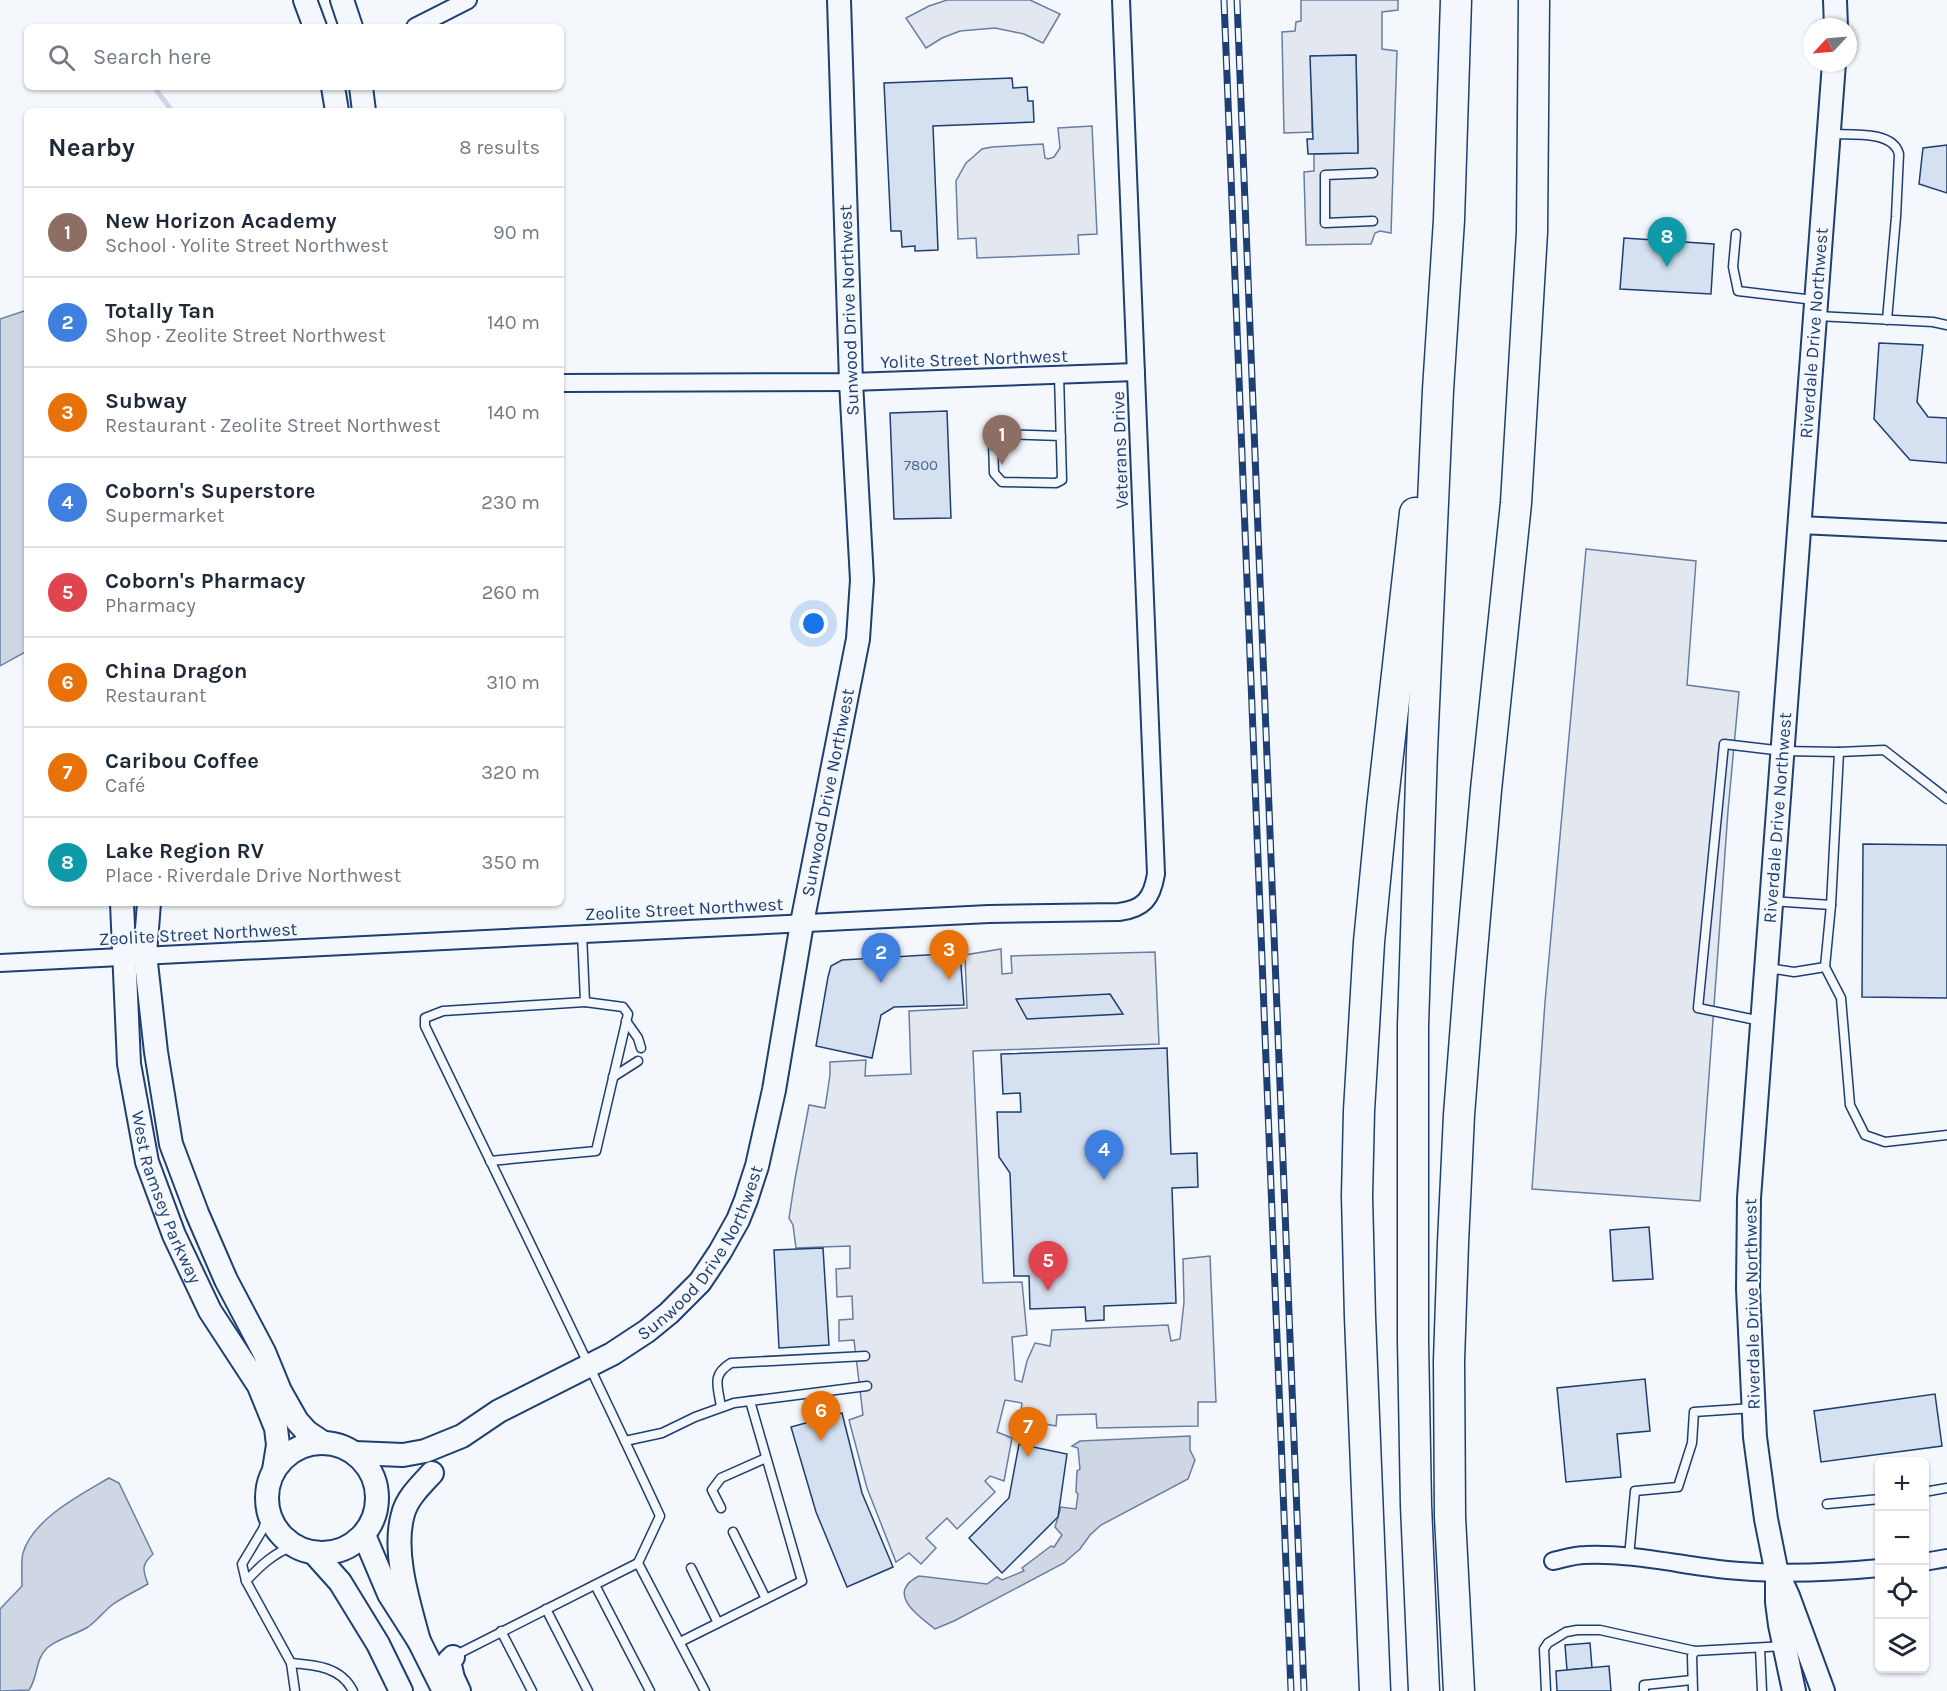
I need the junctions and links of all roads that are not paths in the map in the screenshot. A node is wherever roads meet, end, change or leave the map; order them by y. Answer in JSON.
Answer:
{"nodes":[{"id":1,"x":305,"y":0,"type":"edge"},
{"id":2,"x":342,"y":0,"type":"edge"},
{"id":3,"x":468,"y":0,"type":"edge"},
{"id":4,"x":839,"y":0,"type":"edge"},
{"id":5,"x":1121,"y":0,"type":"edge"},
{"id":6,"x":1456,"y":0,"type":"edge"},
{"id":7,"x":1534,"y":0,"type":"edge"},
{"id":8,"x":1835,"y":0,"type":"edge"},
{"id":9,"x":1836,"y":18,"type":"edge"},
{"id":10,"x":314,"y":24,"type":"edge"},
{"id":11,"x":350,"y":24,"type":"edge"},
{"id":12,"x":421,"y":24,"type":"edge"},
{"id":13,"x":1833,"y":72,"type":"edge"},
{"id":14,"x":334,"y":90,"type":"edge"},
{"id":15,"x":361,"y":90,"type":"edge"},
{"id":16,"x":336,"y":108,"type":"edge"},
{"id":17,"x":364,"y":108,"type":"edge"},
{"id":18,"x":1830,"y":134,"type":"junction"},
{"id":19,"x":1373,"y":173,"type":"dead end"},
{"id":20,"x":1373,"y":221,"type":"dead end"},
{"id":21,"x":1736,"y":234,"type":"dead end"},
{"id":22,"x":1817,"y":308,"type":"junction"},
{"id":23,"x":1887,"y":320,"type":"junction"},
{"id":24,"x":1947,"y":325,"type":"edge"},
{"id":25,"x":1136,"y":372,"type":"junction"},
{"id":26,"x":1059,"y":375,"type":"junction"},
{"id":27,"x":851,"y":382,"type":"junction"},
{"id":28,"x":564,"y":383,"type":"edge"},
{"id":29,"x":1438,"y":390,"type":"junction"},
{"id":30,"x":1061,"y":436,"type":"junction"},
{"id":31,"x":1800,"y":525,"type":"junction"},
{"id":32,"x":1947,"y":532,"type":"edge"},
{"id":33,"x":1783,"y":752,"type":"junction"},
{"id":34,"x":1839,"y":752,"type":"junction"},
{"id":35,"x":1947,"y":799,"type":"edge"},
{"id":36,"x":1149,"y":897,"type":"joint"},
{"id":37,"x":1772,"y":901,"type":"junction"},
{"id":38,"x":1831,"y":905,"type":"junction"},
{"id":39,"x":124,"y":906,"type":"edge"},
{"id":40,"x":148,"y":906,"type":"edge"},
{"id":41,"x":802,"y":923,"type":"junction"},
{"id":42,"x":582,"y":933,"type":"junction"},
{"id":43,"x":134,"y":956,"type":"junction"},
{"id":44,"x":0,"y":963,"type":"edge"},
{"id":45,"x":1825,"y":967,"type":"junction"},
{"id":46,"x":1767,"y":968,"type":"junction"},
{"id":47,"x":1469,"y":985,"type":"junction"},
{"id":48,"x":585,"y":1002,"type":"junction"},
{"id":49,"x":626,"y":1021,"type":"junction"},
{"id":50,"x":1763,"y":1022,"type":"junction"},
{"id":51,"x":641,"y":1048,"type":"dead end"},
{"id":52,"x":638,"y":1061,"type":"dead end"},
{"id":53,"x":613,"y":1077,"type":"junction"},
{"id":54,"x":1947,"y":1134,"type":"edge"},
{"id":55,"x":490,"y":1161,"type":"junction"},
{"id":56,"x":865,"y":1356,"type":"dead end"},
{"id":57,"x":589,"y":1365,"type":"junction"},
{"id":58,"x":867,"y":1386,"type":"dead end"},
{"id":59,"x":750,"y":1401,"type":"junction"},
{"id":60,"x":721,"y":1407,"type":"junction"},
{"id":61,"x":1754,"y":1408,"type":"junction"},
{"id":62,"x":462,"y":1436,"type":"junction"},
{"id":63,"x":625,"y":1441,"type":"junction"},
{"id":64,"x":322,"y":1442,"type":"junction"},
{"id":65,"x":355,"y":1453,"type":"junction"},
{"id":66,"x":766,"y":1458,"type":"junction"},
{"id":67,"x":274,"y":1470,"type":"junction"},
{"id":68,"x":432,"y":1473,"type":"junction"},
{"id":69,"x":1947,"y":1488,"type":"edge"},
{"id":70,"x":1929,"y":1491,"type":"edge"},
{"id":71,"x":1875,"y":1499,"type":"edge"},
{"id":72,"x":1827,"y":1504,"type":"dead end"},
{"id":73,"x":721,"y":1508,"type":"dead end"},
{"id":74,"x":269,"y":1513,"type":"junction"},
{"id":75,"x":370,"y":1526,"type":"junction"},
{"id":76,"x":733,"y":1532,"type":"dead end"},
{"id":77,"x":304,"y":1549,"type":"junction"},
{"id":78,"x":1629,"y":1557,"type":"junction"},
{"id":79,"x":1947,"y":1558,"type":"edge"},
{"id":80,"x":1553,"y":1561,"type":"dead end"},
{"id":81,"x":1929,"y":1561,"type":"edge"},
{"id":82,"x":638,"y":1563,"type":"junction"},
{"id":83,"x":691,"y":1568,"type":"dead end"},
{"id":84,"x":1875,"y":1568,"type":"edge"},
{"id":85,"x":1777,"y":1574,"type":"junction"},
{"id":86,"x":246,"y":1581,"type":"junction"},
{"id":87,"x":595,"y":1585,"type":"junction"},
{"id":88,"x":766,"y":1599,"type":"junction"},
{"id":89,"x":546,"y":1609,"type":"junction"},
{"id":90,"x":718,"y":1623,"type":"junction"},
{"id":91,"x":501,"y":1631,"type":"junction"},
{"id":92,"x":419,"y":1641,"type":"junction"},
{"id":93,"x":680,"y":1642,"type":"junction"},
{"id":94,"x":1784,"y":1646,"type":"junction"},
{"id":95,"x":1760,"y":1648,"type":"junction"},
{"id":96,"x":1695,"y":1651,"type":"junction"},
{"id":97,"x":453,"y":1657,"type":"junction"},
{"id":98,"x":430,"y":1663,"type":"junction"},
{"id":99,"x":291,"y":1664,"type":"junction"},
{"id":100,"x":1692,"y":1680,"type":"junction"},
{"id":101,"x":295,"y":1691,"type":"edge"},
{"id":102,"x":353,"y":1691,"type":"edge"},
{"id":103,"x":401,"y":1691,"type":"edge"},
{"id":104,"x":444,"y":1691,"type":"edge"},
{"id":105,"x":459,"y":1691,"type":"edge"},
{"id":106,"x":532,"y":1691,"type":"edge"},
{"id":107,"x":588,"y":1691,"type":"edge"},
{"id":108,"x":650,"y":1691,"type":"edge"},
{"id":109,"x":705,"y":1691,"type":"edge"},
{"id":110,"x":1375,"y":1691,"type":"edge"},
{"id":111,"x":1424,"y":1691,"type":"edge"},
{"id":112,"x":1459,"y":1691,"type":"edge"},
{"id":113,"x":1474,"y":1691,"type":"edge"},
{"id":114,"x":1546,"y":1691,"type":"edge"},
{"id":115,"x":1644,"y":1691,"type":"edge"},
{"id":116,"x":1693,"y":1691,"type":"edge"},
{"id":117,"x":1762,"y":1691,"type":"edge"},
{"id":118,"x":1794,"y":1691,"type":"edge"},
{"id":119,"x":1823,"y":1691,"type":"edge"}],
"edges":[{"from":1,"to":10,"type":"street"},
{"from":2,"to":11,"type":"street"},
{"from":3,"to":12,"type":"street"},
{"from":4,"to":27,"type":"street","name":"Sunwood Drive Northwest"},
{"from":5,"to":25,"type":"street","name":"Veterans Drive"},
{"from":6,"to":29,"type":"highway"},
{"from":7,"to":47,"type":"highway"},
{"from":8,"to":9,"type":"street"},
{"from":13,"to":18,"type":"street","name":"Riverdale Drive Northwest"},
{"from":14,"to":16,"type":"street"},
{"from":15,"to":17,"type":"street"},
{"from":18,"to":22,"type":"street","name":"Riverdale Drive Northwest"},
{"from":18,"to":23,"type":"lane"},
{"from":19,"to":20,"type":"lane"},
{"from":21,"to":22,"type":"lane"},
{"from":22,"to":23,"type":"lane"},
{"from":22,"to":31,"type":"street","name":"Riverdale Drive Northwest"},
{"from":23,"to":24,"type":"lane"},
{"from":25,"to":26,"type":"street","name":"Yolite Street Northwest"},
{"from":25,"to":36,"type":"street","name":"Veterans Drive"},
{"from":26,"to":27,"type":"street","name":"Yolite Street Northwest"},
{"from":26,"to":30,"type":"lane"},
{"from":27,"to":28,"type":"street","name":"Yolite Street Northwest"},
{"from":27,"to":41,"type":"street","name":"Sunwood Drive Northwest"},
{"from":29,"to":110,"type":"highway"},
{"from":29,"to":111,"type":"highway"},
{"from":30,"to":30,"type":"lane"},
{"from":31,"to":32,"type":"street"},
{"from":31,"to":33,"type":"street","name":"Riverdale Drive Northwest"},
{"from":33,"to":34,"type":"lane"},
{"from":33,"to":37,"type":"street","name":"Riverdale Drive Northwest"},
{"from":33,"to":50,"type":"lane"},
{"from":34,"to":35,"type":"lane"},
{"from":34,"to":38,"type":"lane"},
{"from":36,"to":41,"type":"street","name":"Zeolite Street Northwest"},
{"from":37,"to":38,"type":"lane"},
{"from":37,"to":46,"type":"street","name":"Riverdale Drive Northwest"},
{"from":38,"to":45,"type":"lane"},
{"from":39,"to":43,"type":"street","name":"West Ramsey Parkway"},
{"from":40,"to":43,"type":"street","name":"West Ramsey Parkway"},
{"from":41,"to":42,"type":"street","name":"Zeolite Street Northwest"},
{"from":41,"to":57,"type":"street","name":"Sunwood Drive Northwest"},
{"from":42,"to":43,"type":"street","name":"Zeolite Street Northwest"},
{"from":42,"to":48,"type":"lane"},
{"from":43,"to":44,"type":"street","name":"Zeolite Street Northwest"},
{"from":43,"to":64,"type":"street","name":"West Ramsey Parkway"},
{"from":43,"to":67,"type":"street","name":"West Ramsey Parkway"},
{"from":45,"to":46,"type":"lane"},
{"from":45,"to":54,"type":"lane"},
{"from":46,"to":50,"type":"street","name":"Riverdale Drive Northwest"},
{"from":47,"to":112,"type":"highway"},
{"from":47,"to":113,"type":"highway"},
{"from":48,"to":49,"type":"lane"},
{"from":48,"to":55,"type":"lane"},
{"from":49,"to":51,"type":"lane"},
{"from":49,"to":53,"type":"lane"},
{"from":50,"to":61,"type":"street","name":"Riverdale Drive Northwest"},
{"from":52,"to":53,"type":"lane"},
{"from":53,"to":55,"type":"lane"},
{"from":55,"to":57,"type":"lane"},
{"from":56,"to":60,"type":"lane"},
{"from":57,"to":62,"type":"street","name":"Sunwood Drive Northwest"},
{"from":57,"to":63,"type":"lane"},
{"from":58,"to":59,"type":"lane"},
{"from":59,"to":60,"type":"lane"},
{"from":59,"to":66,"type":"lane"},
{"from":60,"to":63,"type":"lane"},
{"from":61,"to":78,"type":"lane"},
{"from":61,"to":85,"type":"street","name":"Riverdale Drive Northwest"},
{"from":62,"to":65,"type":"street"},
{"from":62,"to":68,"type":"street"},
{"from":63,"to":82,"type":"lane"},
{"from":64,"to":65,"type":"street"},
{"from":64,"to":67,"type":"street"},
{"from":65,"to":75,"type":"street"},
{"from":66,"to":73,"type":"lane"},
{"from":66,"to":88,"type":"lane"},
{"from":67,"to":74,"type":"street"},
{"from":68,"to":75,"type":"street"},
{"from":68,"to":92,"type":"street"},
{"from":69,"to":70,"type":"lane"},
{"from":71,"to":72,"type":"lane"},
{"from":74,"to":77,"type":"street"},
{"from":74,"to":86,"type":"lane"},
{"from":75,"to":77,"type":"street"},
{"from":75,"to":92,"type":"street"},
{"from":76,"to":88,"type":"lane"},
{"from":77,"to":86,"type":"lane"},
{"from":77,"to":103,"type":"street"},
{"from":78,"to":80,"type":"street"},
{"from":78,"to":85,"type":"street"},
{"from":79,"to":81,"type":"street"},
{"from":82,"to":87,"type":"lane"},
{"from":82,"to":93,"type":"lane"},
{"from":83,"to":90,"type":"lane"},
{"from":84,"to":85,"type":"street"},
{"from":85,"to":94,"type":"street","name":"Riverdale Drive Northwest"},
{"from":85,"to":119,"type":"street","name":"Riverdale Drive Northwest"},
{"from":86,"to":99,"type":"lane"},
{"from":87,"to":89,"type":"lane"},
{"from":87,"to":108,"type":"lane"},
{"from":88,"to":90,"type":"lane"},
{"from":89,"to":91,"type":"lane"},
{"from":89,"to":107,"type":"lane"},
{"from":90,"to":93,"type":"lane"},
{"from":91,"to":97,"type":"lane"},
{"from":91,"to":106,"type":"lane"},
{"from":92,"to":98,"type":"street"},
{"from":93,"to":109,"type":"lane"},
{"from":94,"to":95,"type":"lane"},
{"from":94,"to":118,"type":"street","name":"Riverdale Drive Northwest"},
{"from":95,"to":96,"type":"lane"},
{"from":95,"to":117,"type":"lane"},
{"from":96,"to":100,"type":"lane"},
{"from":96,"to":114,"type":"lane"},
{"from":97,"to":98,"type":"lane"},
{"from":97,"to":105,"type":"street"},
{"from":98,"to":104,"type":"street"},
{"from":99,"to":101,"type":"lane"},
{"from":99,"to":102,"type":"lane"},
{"from":100,"to":115,"type":"lane"},
{"from":100,"to":116,"type":"lane"}]}
